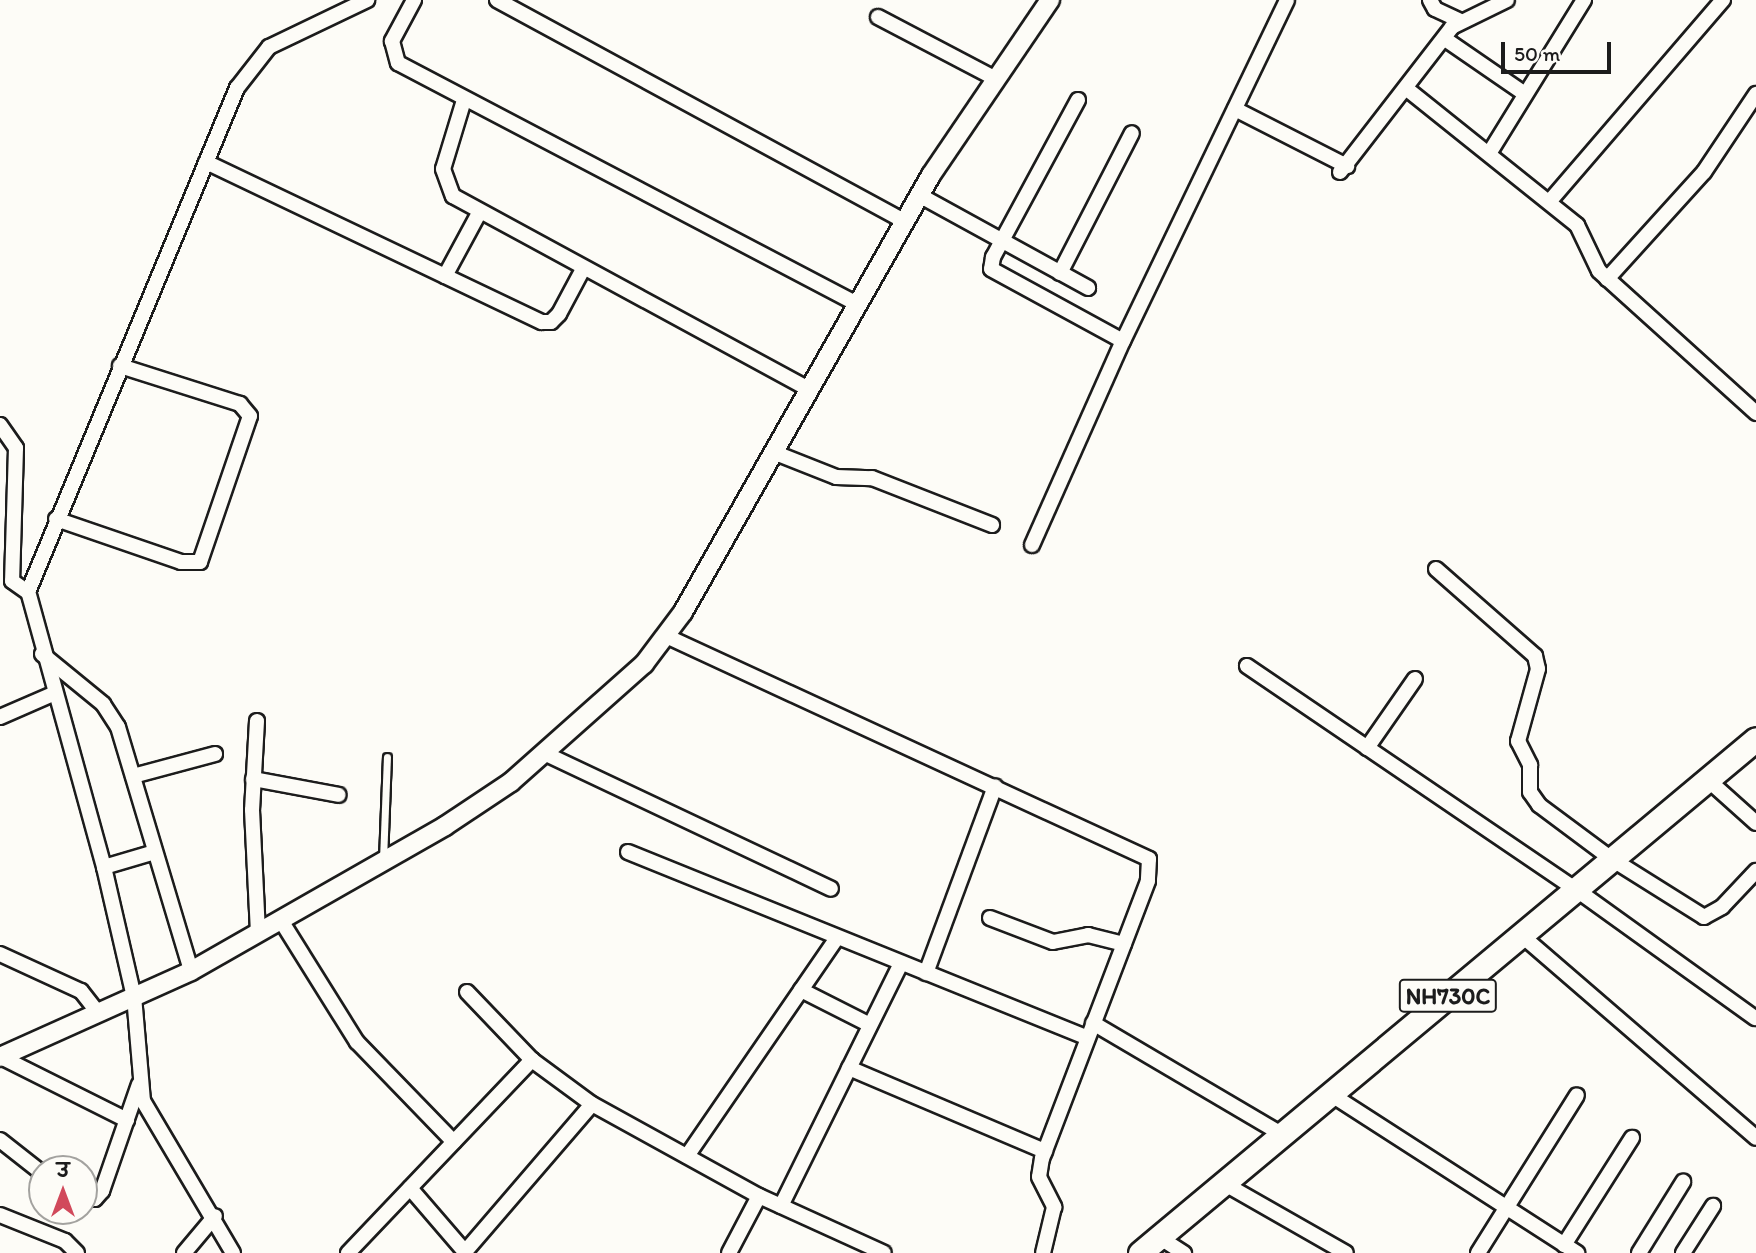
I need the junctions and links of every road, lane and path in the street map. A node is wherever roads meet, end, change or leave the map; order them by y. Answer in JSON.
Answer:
{"nodes":[{"id":1,"x":367,"y":0,"type":"edge"},
{"id":2,"x":414,"y":0,"type":"edge"},
{"id":3,"x":497,"y":0,"type":"edge"},
{"id":4,"x":1050,"y":0,"type":"edge"},
{"id":5,"x":1287,"y":0,"type":"edge"},
{"id":6,"x":1430,"y":0,"type":"edge"},
{"id":7,"x":1507,"y":0,"type":"edge"},
{"id":8,"x":1584,"y":0,"type":"edge"},
{"id":9,"x":1723,"y":0,"type":"edge"},
{"id":10,"x":878,"y":17,"type":"dead end"},
{"id":11,"x":1459,"y":20,"type":"junction"},
{"id":12,"x":1445,"y":39,"type":"junction"},
{"id":13,"x":994,"y":78,"type":"junction"},
{"id":14,"x":1407,"y":89,"type":"junction"},
{"id":15,"x":1525,"y":94,"type":"junction"},
{"id":16,"x":1756,"y":94,"type":"edge"},
{"id":17,"x":464,"y":100,"type":"junction"},
{"id":18,"x":1078,"y":100,"type":"dead end"},
{"id":19,"x":1235,"y":109,"type":"junction"},
{"id":20,"x":1132,"y":133,"type":"dead end"},
{"id":21,"x":1490,"y":152,"type":"junction"},
{"id":22,"x":206,"y":162,"type":"junction"},
{"id":23,"x":919,"y":195,"type":"junction"},
{"id":24,"x":1549,"y":202,"type":"junction"},
{"id":25,"x":479,"y":213,"type":"junction"},
{"id":26,"x":904,"y":221,"type":"junction"},
{"id":27,"x":1001,"y":241,"type":"junction"},
{"id":28,"x":583,"y":269,"type":"junction"},
{"id":29,"x":1060,"y":273,"type":"junction"},
{"id":30,"x":444,"y":276,"type":"junction"},
{"id":31,"x":1607,"y":279,"type":"junction"},
{"id":32,"x":1088,"y":288,"type":"dead end"},
{"id":33,"x":857,"y":304,"type":"junction"},
{"id":34,"x":1124,"y":341,"type":"junction"},
{"id":35,"x":120,"y":366,"type":"junction"},
{"id":36,"x":808,"y":389,"type":"junction"},
{"id":37,"x":1756,"y":413,"type":"edge"},
{"id":38,"x":0,"y":425,"type":"edge"},
{"id":39,"x":773,"y":452,"type":"junction"},
{"id":40,"x":56,"y":519,"type":"junction"},
{"id":41,"x":992,"y":525,"type":"dead end"},
{"id":42,"x":1032,"y":545,"type":"dead end"},
{"id":43,"x":1436,"y":569,"type":"dead end"},
{"id":44,"x":6,"y":582,"type":"edge"},
{"id":45,"x":28,"y":592,"type":"junction"},
{"id":46,"x":666,"y":636,"type":"junction"},
{"id":47,"x":42,"y":654,"type":"junction"},
{"id":48,"x":1247,"y":666,"type":"dead end"},
{"id":49,"x":1415,"y":679,"type":"dead end"},
{"id":50,"x":54,"y":694,"type":"junction"},
{"id":51,"x":0,"y":716,"type":"edge"},
{"id":52,"x":257,"y":721,"type":"dead end"},
{"id":53,"x":1756,"y":739,"type":"edge"},
{"id":54,"x":1367,"y":748,"type":"junction"},
{"id":55,"x":215,"y":754,"type":"dead end"},
{"id":56,"x":546,"y":754,"type":"junction"},
{"id":57,"x":387,"y":757,"type":"dead end"},
{"id":58,"x":133,"y":776,"type":"junction"},
{"id":59,"x":253,"y":779,"type":"junction"},
{"id":60,"x":1707,"y":779,"type":"junction"},
{"id":61,"x":995,"y":786,"type":"junction"},
{"id":62,"x":339,"y":794,"type":"dead end"},
{"id":63,"x":1756,"y":823,"type":"edge"},
{"id":64,"x":155,"y":852,"type":"junction"},
{"id":65,"x":628,"y":852,"type":"dead end"},
{"id":66,"x":1610,"y":858,"type":"junction"},
{"id":67,"x":383,"y":861,"type":"junction"},
{"id":68,"x":104,"y":867,"type":"junction"},
{"id":69,"x":1756,"y":871,"type":"edge"},
{"id":70,"x":1574,"y":888,"type":"junction"},
{"id":71,"x":831,"y":889,"type":"dead end"},
{"id":72,"x":990,"y":918,"type":"dead end"},
{"id":73,"x":280,"y":919,"type":"junction"},
{"id":74,"x":258,"y":933,"type":"junction"},
{"id":75,"x":1520,"y":934,"type":"junction"},
{"id":76,"x":837,"y":938,"type":"junction"},
{"id":77,"x":1124,"y":944,"type":"junction"},
{"id":78,"x":0,"y":954,"type":"edge"},
{"id":79,"x":901,"y":963,"type":"junction"},
{"id":80,"x":191,"y":971,"type":"junction"},
{"id":81,"x":926,"y":973,"type":"junction"},
{"id":82,"x":801,"y":990,"type":"junction"},
{"id":83,"x":467,"y":992,"type":"dead end"},
{"id":84,"x":135,"y":997,"type":"junction"},
{"id":85,"x":98,"y":1013,"type":"junction"},
{"id":86,"x":1755,"y":1017,"type":"edge"},
{"id":87,"x":870,"y":1025,"type":"junction"},
{"id":88,"x":1090,"y":1030,"type":"junction"},
{"id":89,"x":1,"y":1057,"type":"edge"},
{"id":90,"x":532,"y":1060,"type":"junction"},
{"id":91,"x":849,"y":1068,"type":"junction"},
{"id":92,"x":139,"y":1084,"type":"junction"},
{"id":93,"x":1332,"y":1095,"type":"junction"},
{"id":94,"x":1577,"y":1095,"type":"dead end"},
{"id":95,"x":592,"y":1104,"type":"junction"},
{"id":96,"x":127,"y":1120,"type":"junction"},
{"id":97,"x":1283,"y":1135,"type":"junction"},
{"id":98,"x":1632,"y":1138,"type":"dead end"},
{"id":99,"x":1756,"y":1138,"type":"edge"},
{"id":100,"x":0,"y":1140,"type":"edge"},
{"id":101,"x":454,"y":1142,"type":"junction"},
{"id":102,"x":1045,"y":1151,"type":"junction"},
{"id":103,"x":687,"y":1156,"type":"junction"},
{"id":104,"x":28,"y":1162,"type":"edge"},
{"id":105,"x":1683,"y":1182,"type":"dead end"},
{"id":106,"x":1225,"y":1184,"type":"junction"},
{"id":107,"x":410,"y":1188,"type":"junction"},
{"id":108,"x":98,"y":1196,"type":"edge"},
{"id":109,"x":760,"y":1196,"type":"junction"},
{"id":110,"x":781,"y":1206,"type":"junction"},
{"id":111,"x":1713,"y":1206,"type":"dead end"},
{"id":112,"x":1506,"y":1209,"type":"junction"},
{"id":113,"x":0,"y":1215,"type":"edge"},
{"id":114,"x":215,"y":1216,"type":"junction"},
{"id":115,"x":1159,"y":1237,"type":"junction"},
{"id":116,"x":1571,"y":1249,"type":"edge"},
{"id":117,"x":77,"y":1253,"type":"edge"},
{"id":118,"x":184,"y":1253,"type":"edge"},
{"id":119,"x":233,"y":1253,"type":"edge"},
{"id":120,"x":348,"y":1253,"type":"edge"},
{"id":121,"x":465,"y":1253,"type":"edge"},
{"id":122,"x":729,"y":1253,"type":"edge"},
{"id":123,"x":884,"y":1253,"type":"edge"},
{"id":124,"x":1043,"y":1253,"type":"edge"},
{"id":125,"x":1140,"y":1253,"type":"edge"},
{"id":126,"x":1184,"y":1253,"type":"edge"},
{"id":127,"x":1346,"y":1253,"type":"edge"},
{"id":128,"x":1478,"y":1253,"type":"edge"},
{"id":129,"x":1639,"y":1253,"type":"edge"},
{"id":130,"x":1684,"y":1253,"type":"edge"}],
"edges":[{"from":1,"to":22,"type":"street"},
{"from":2,"to":17,"type":"street"},
{"from":3,"to":26,"type":"street"},
{"from":4,"to":13,"type":"street"},
{"from":5,"to":19,"type":"street"},
{"from":6,"to":11,"type":"street"},
{"from":7,"to":11,"type":"street"},
{"from":8,"to":15,"type":"street"},
{"from":9,"to":24,"type":"street"},
{"from":10,"to":13,"type":"street"},
{"from":11,"to":12,"type":"street"},
{"from":12,"to":14,"type":"street"},
{"from":12,"to":15,"type":"street"},
{"from":13,"to":23,"type":"street"},
{"from":14,"to":19,"type":"street"},
{"from":14,"to":21,"type":"street"},
{"from":15,"to":21,"type":"street"},
{"from":16,"to":31,"type":"street"},
{"from":17,"to":25,"type":"street"},
{"from":17,"to":33,"type":"street"},
{"from":18,"to":27,"type":"street"},
{"from":19,"to":34,"type":"street"},
{"from":20,"to":29,"type":"street"},
{"from":21,"to":24,"type":"street"},
{"from":22,"to":30,"type":"street"},
{"from":22,"to":35,"type":"street"},
{"from":23,"to":26,"type":"street"},
{"from":23,"to":27,"type":"street"},
{"from":24,"to":31,"type":"street"},
{"from":25,"to":28,"type":"street"},
{"from":25,"to":30,"type":"street"},
{"from":26,"to":33,"type":"street"},
{"from":27,"to":29,"type":"street"},
{"from":27,"to":34,"type":"street"},
{"from":28,"to":30,"type":"street"},
{"from":28,"to":36,"type":"street"},
{"from":29,"to":32,"type":"street"},
{"from":31,"to":37,"type":"street"},
{"from":33,"to":36,"type":"street"},
{"from":34,"to":42,"type":"street"},
{"from":35,"to":40,"type":"street"},
{"from":35,"to":40,"type":"street"},
{"from":36,"to":39,"type":"street"},
{"from":38,"to":44,"type":"street"},
{"from":39,"to":41,"type":"street"},
{"from":39,"to":46,"type":"street"},
{"from":40,"to":45,"type":"street"},
{"from":43,"to":66,"type":"street"},
{"from":44,"to":45,"type":"street"},
{"from":45,"to":47,"type":"street"},
{"from":46,"to":56,"type":"street"},
{"from":46,"to":61,"type":"street"},
{"from":47,"to":50,"type":"street"},
{"from":47,"to":58,"type":"street"},
{"from":48,"to":54,"type":"street"},
{"from":49,"to":54,"type":"street"},
{"from":50,"to":51,"type":"street"},
{"from":50,"to":68,"type":"street"},
{"from":52,"to":59,"type":"street"},
{"from":53,"to":60,"type":"highway","number":"NH730C"},
{"from":54,"to":70,"type":"street"},
{"from":55,"to":58,"type":"street"},
{"from":56,"to":67,"type":"street"},
{"from":56,"to":71,"type":"street"},
{"from":57,"to":67,"type":"lane"},
{"from":58,"to":64,"type":"street"},
{"from":59,"to":62,"type":"street"},
{"from":59,"to":74,"type":"street"},
{"from":60,"to":63,"type":"street"},
{"from":60,"to":66,"type":"highway","number":"NH730C"},
{"from":61,"to":77,"type":"street"},
{"from":61,"to":81,"type":"street"},
{"from":64,"to":68,"type":"street"},
{"from":64,"to":80,"type":"street"},
{"from":65,"to":76,"type":"street"},
{"from":66,"to":69,"type":"street"},
{"from":66,"to":70,"type":"highway","number":"NH730C"},
{"from":67,"to":73,"type":"street"},
{"from":68,"to":84,"type":"street"},
{"from":70,"to":75,"type":"highway","number":"NH730C"},
{"from":70,"to":86,"type":"street"},
{"from":72,"to":77,"type":"street"},
{"from":73,"to":74,"type":"street"},
{"from":73,"to":101,"type":"street"},
{"from":74,"to":80,"type":"street"},
{"from":75,"to":93,"type":"highway","number":"NH730C"},
{"from":75,"to":99,"type":"street"},
{"from":76,"to":79,"type":"street"},
{"from":76,"to":82,"type":"street"},
{"from":77,"to":88,"type":"street"},
{"from":78,"to":85,"type":"street"},
{"from":79,"to":81,"type":"street"},
{"from":79,"to":87,"type":"street"},
{"from":80,"to":84,"type":"street"},
{"from":81,"to":88,"type":"street"},
{"from":82,"to":87,"type":"street"},
{"from":82,"to":103,"type":"street"},
{"from":83,"to":90,"type":"street"},
{"from":84,"to":85,"type":"street"},
{"from":84,"to":92,"type":"street"},
{"from":85,"to":89,"type":"street"},
{"from":87,"to":91,"type":"street"},
{"from":88,"to":97,"type":"street"},
{"from":88,"to":102,"type":"street"},
{"from":89,"to":96,"type":"street"},
{"from":90,"to":95,"type":"street"},
{"from":90,"to":101,"type":"street"},
{"from":91,"to":102,"type":"street"},
{"from":91,"to":110,"type":"street"},
{"from":92,"to":96,"type":"street"},
{"from":92,"to":114,"type":"street"},
{"from":93,"to":97,"type":"highway","number":"NH730C"},
{"from":93,"to":112,"type":"street"},
{"from":94,"to":112,"type":"street"},
{"from":95,"to":103,"type":"street"},
{"from":95,"to":121,"type":"street"},
{"from":96,"to":108,"type":"street"},
{"from":97,"to":106,"type":"highway","number":"NH730C"},
{"from":98,"to":116,"type":"street"},
{"from":100,"to":104,"type":"street"},
{"from":101,"to":107,"type":"street"},
{"from":102,"to":124,"type":"street"},
{"from":103,"to":109,"type":"street"},
{"from":105,"to":129,"type":"street"},
{"from":106,"to":115,"type":"highway","number":"NH730C"},
{"from":106,"to":127,"type":"street"},
{"from":107,"to":120,"type":"street"},
{"from":107,"to":121,"type":"street"},
{"from":109,"to":110,"type":"street"},
{"from":109,"to":122,"type":"street"},
{"from":110,"to":123,"type":"street"},
{"from":111,"to":130,"type":"street"},
{"from":112,"to":116,"type":"street"},
{"from":112,"to":128,"type":"street"},
{"from":113,"to":117,"type":"street"},
{"from":114,"to":118,"type":"street"},
{"from":114,"to":119,"type":"street"},
{"from":115,"to":125,"type":"highway","number":"NH730C"},
{"from":115,"to":126,"type":"street"}]}
